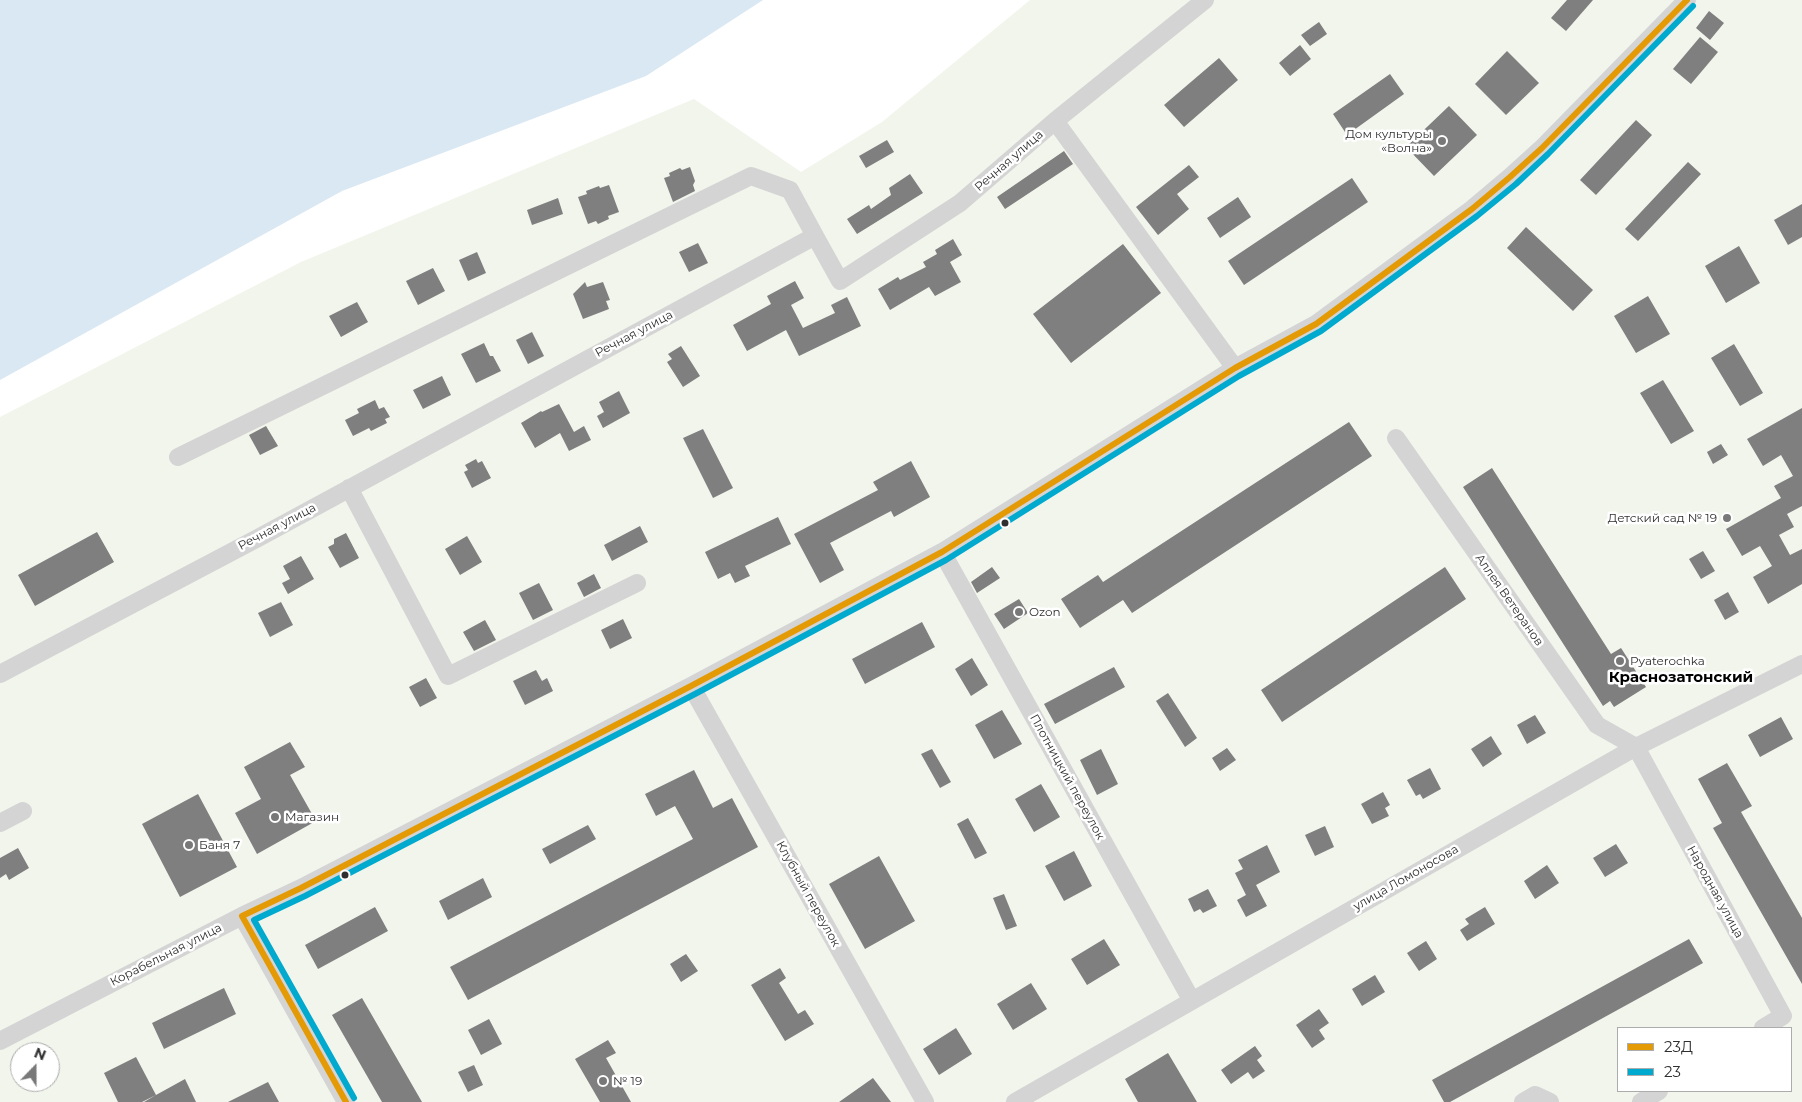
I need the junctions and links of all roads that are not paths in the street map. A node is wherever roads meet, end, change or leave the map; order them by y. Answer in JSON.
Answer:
{"nodes":[{"id":1,"x":1205,"y":0,"type":"edge"},
{"id":2,"x":1687,"y":0,"type":"edge"},
{"id":3,"x":1055,"y":122,"type":"junction"},
{"id":4,"x":815,"y":236,"type":"junction"},
{"id":5,"x":1235,"y":368,"type":"junction"},
{"id":6,"x":1396,"y":438,"type":"dead end"},
{"id":7,"x":178,"y":457,"type":"dead end"},
{"id":8,"x":348,"y":488,"type":"junction"},
{"id":9,"x":942,"y":552,"type":"junction"},
{"id":10,"x":637,"y":583,"type":"dead end"},
{"id":11,"x":1802,"y":664,"type":"edge"},
{"id":12,"x":0,"y":674,"type":"edge"},
{"id":13,"x":691,"y":686,"type":"junction"},
{"id":14,"x":1636,"y":747,"type":"junction"},
{"id":15,"x":23,"y":812,"type":"dead end"},
{"id":16,"x":0,"y":824,"type":"edge"},
{"id":17,"x":242,"y":916,"type":"junction"},
{"id":18,"x":1192,"y":1001,"type":"junction"},
{"id":19,"x":1765,"y":1027,"type":"edge"},
{"id":20,"x":0,"y":1041,"type":"edge"},
{"id":21,"x":1657,"y":1092,"type":"edge"},
{"id":22,"x":346,"y":1102,"type":"edge"},
{"id":23,"x":925,"y":1102,"type":"edge"},
{"id":24,"x":1015,"y":1102,"type":"edge"},
{"id":25,"x":1523,"y":1102,"type":"edge"},
{"id":26,"x":1550,"y":1102,"type":"edge"},
{"id":27,"x":1641,"y":1102,"type":"edge"}],
"edges":[{"from":1,"to":3,"type":"street","name":"Речная улица"},
{"from":2,"to":5,"type":"street","name":"Корабельная улица"},
{"from":3,"to":4,"type":"street","name":"Речная улица"},
{"from":3,"to":5,"type":"street"},
{"from":4,"to":7,"type":"street"},
{"from":4,"to":8,"type":"street","name":"Речная улица"},
{"from":5,"to":9,"type":"street","name":"Корабельная улица"},
{"from":6,"to":14,"type":"street","name":"Аллея Ветеранов"},
{"from":8,"to":10,"type":"street"},
{"from":8,"to":12,"type":"street","name":"Речная улица"},
{"from":9,"to":13,"type":"street","name":"Корабельная улица"},
{"from":9,"to":18,"type":"street","name":"Плотницкий переулок"},
{"from":11,"to":14,"type":"street","name":"улица Ломоносова"},
{"from":13,"to":17,"type":"street","name":"Корабельная улица"},
{"from":13,"to":23,"type":"street","name":"Клубный переулок"},
{"from":14,"to":18,"type":"street","name":"улица Ломоносова"},
{"from":14,"to":19,"type":"street","name":"Народная улица"},
{"from":15,"to":16,"type":"street"},
{"from":17,"to":20,"type":"street","name":"Корабельная улица"},
{"from":17,"to":22,"type":"street"},
{"from":18,"to":24,"type":"street","name":"улица Ломоносова"},
{"from":21,"to":27,"type":"street"},
{"from":25,"to":26,"type":"street"}]}
